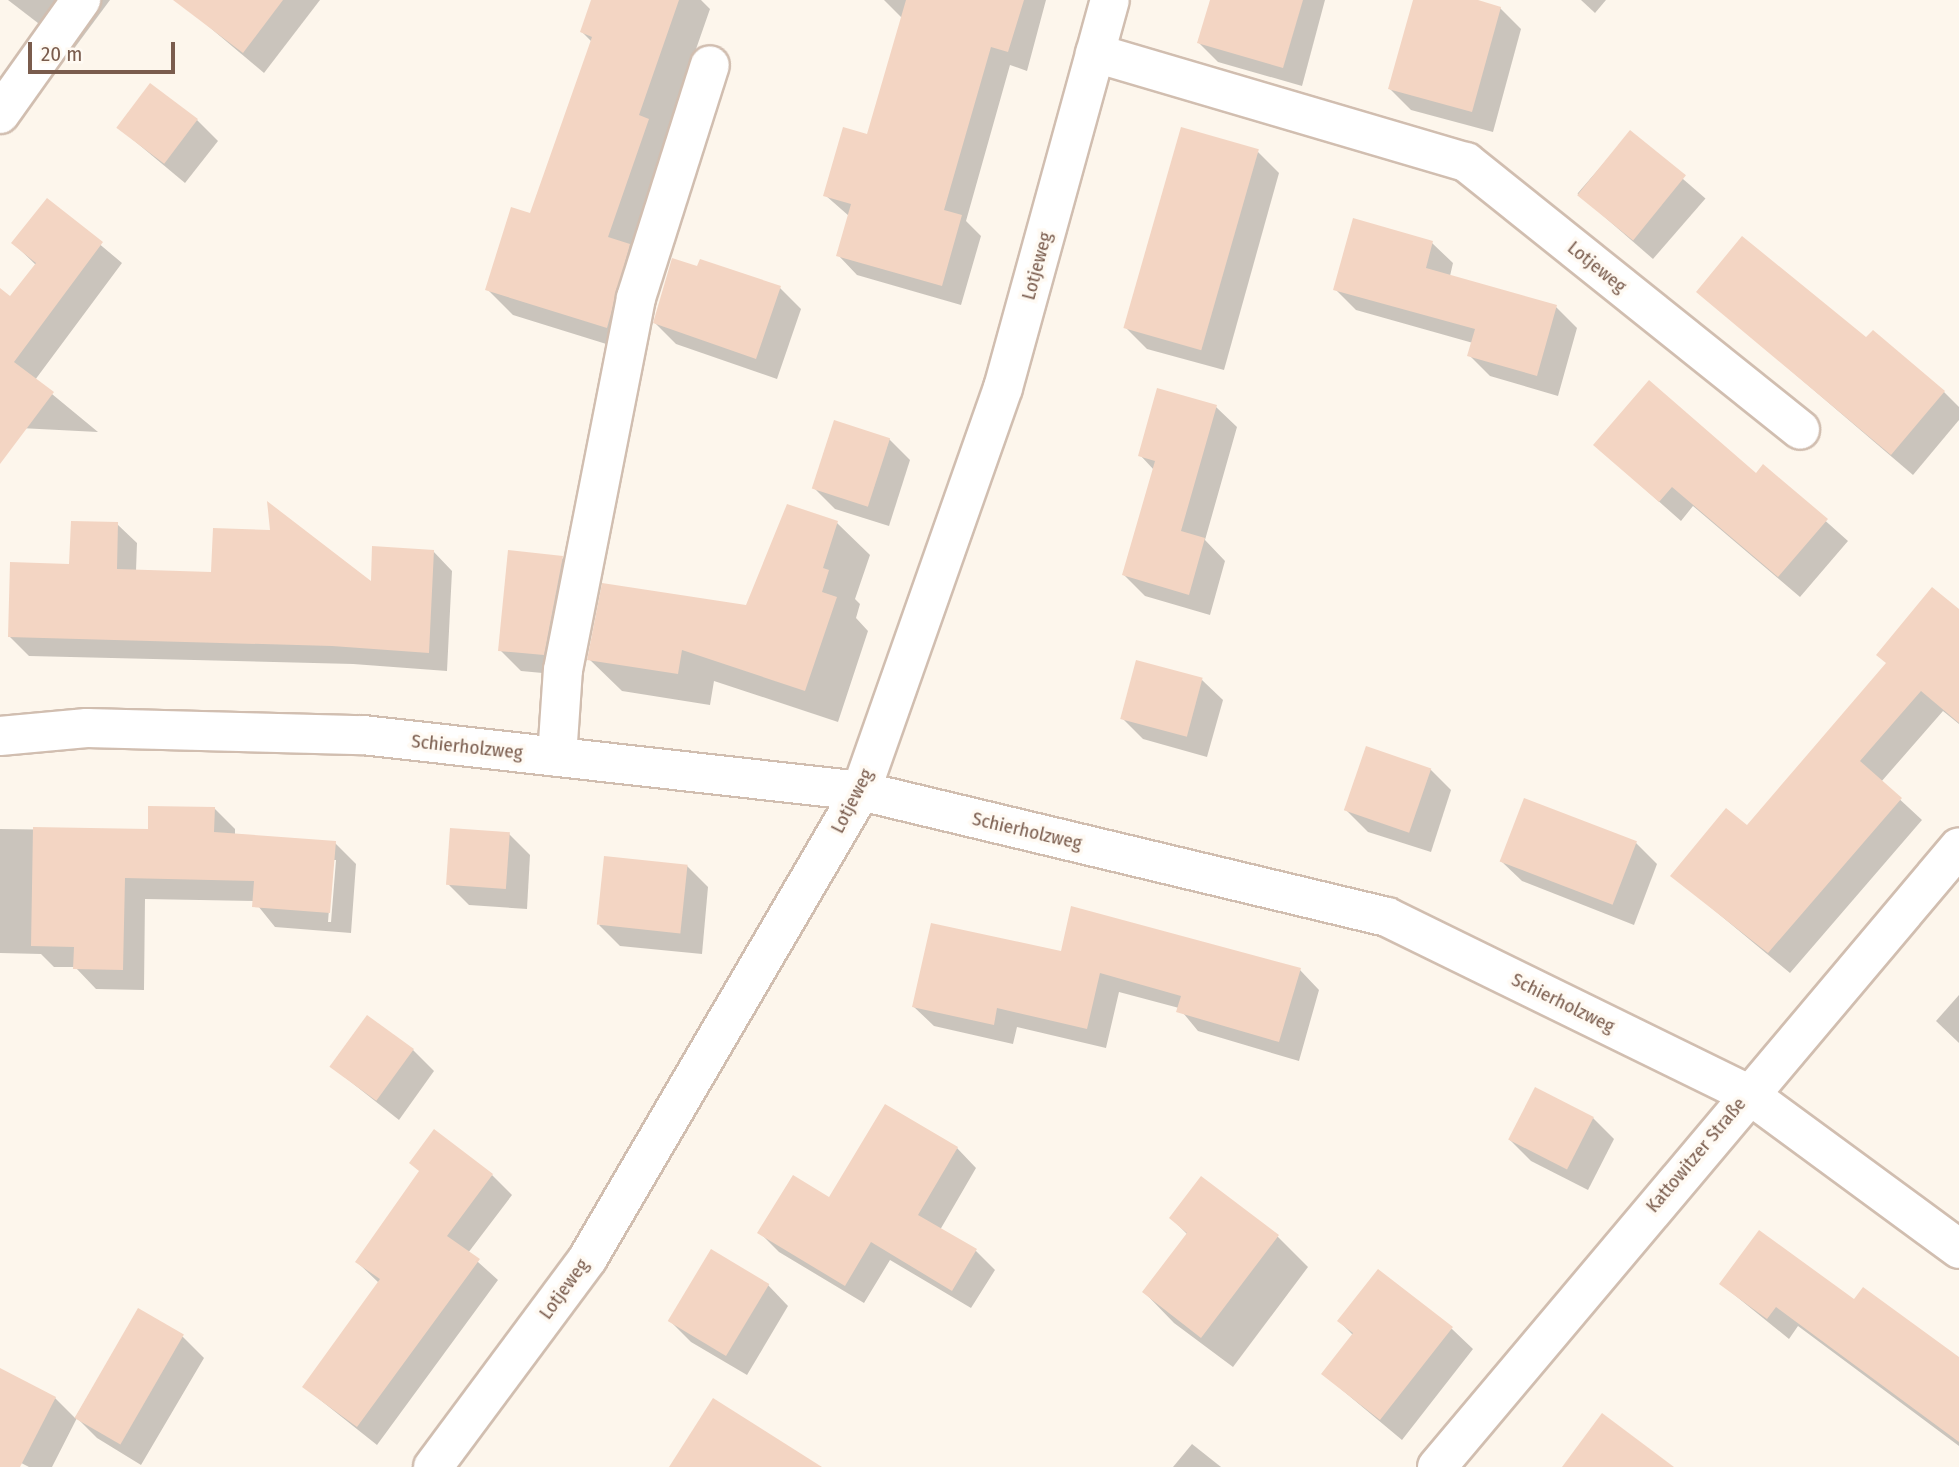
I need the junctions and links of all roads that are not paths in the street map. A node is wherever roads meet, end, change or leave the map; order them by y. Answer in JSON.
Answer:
{"nodes":[{"id":1,"x":81,"y":0,"type":"edge"},
{"id":2,"x":1110,"y":0,"type":"edge"},
{"id":3,"x":1095,"y":53,"type":"junction"},
{"id":4,"x":710,"y":65,"type":"dead end"},
{"id":5,"x":0,"y":114,"type":"edge"},
{"id":6,"x":1800,"y":430,"type":"dead end"},
{"id":7,"x":0,"y":736,"type":"edge"},
{"id":8,"x":557,"y":757,"type":"junction"},
{"id":9,"x":861,"y":792,"type":"junction"},
{"id":10,"x":1959,"y":846,"type":"edge"},
{"id":11,"x":1747,"y":1093,"type":"junction"},
{"id":12,"x":1959,"y":1250,"type":"edge"},
{"id":13,"x":433,"y":1467,"type":"edge"},
{"id":14,"x":1437,"y":1467,"type":"edge"}],
"edges":[{"from":1,"to":5,"type":"street"},
{"from":2,"to":3,"type":"street","name":"Lotjeweg"},
{"from":3,"to":6,"type":"street","name":"Lotjeweg"},
{"from":3,"to":9,"type":"street","name":"Lotjeweg"},
{"from":4,"to":8,"type":"street"},
{"from":7,"to":8,"type":"street","name":"Schierholzweg"},
{"from":8,"to":9,"type":"street","name":"Schierholzweg"},
{"from":9,"to":11,"type":"street","name":"Schierholzweg"},
{"from":9,"to":13,"type":"street","name":"Lotjeweg"},
{"from":10,"to":11,"type":"street","name":"Kattowitzer Straße"},
{"from":11,"to":12,"type":"street","name":"Schierholzweg"},
{"from":11,"to":14,"type":"street","name":"Kattowitzer Straße"}]}
